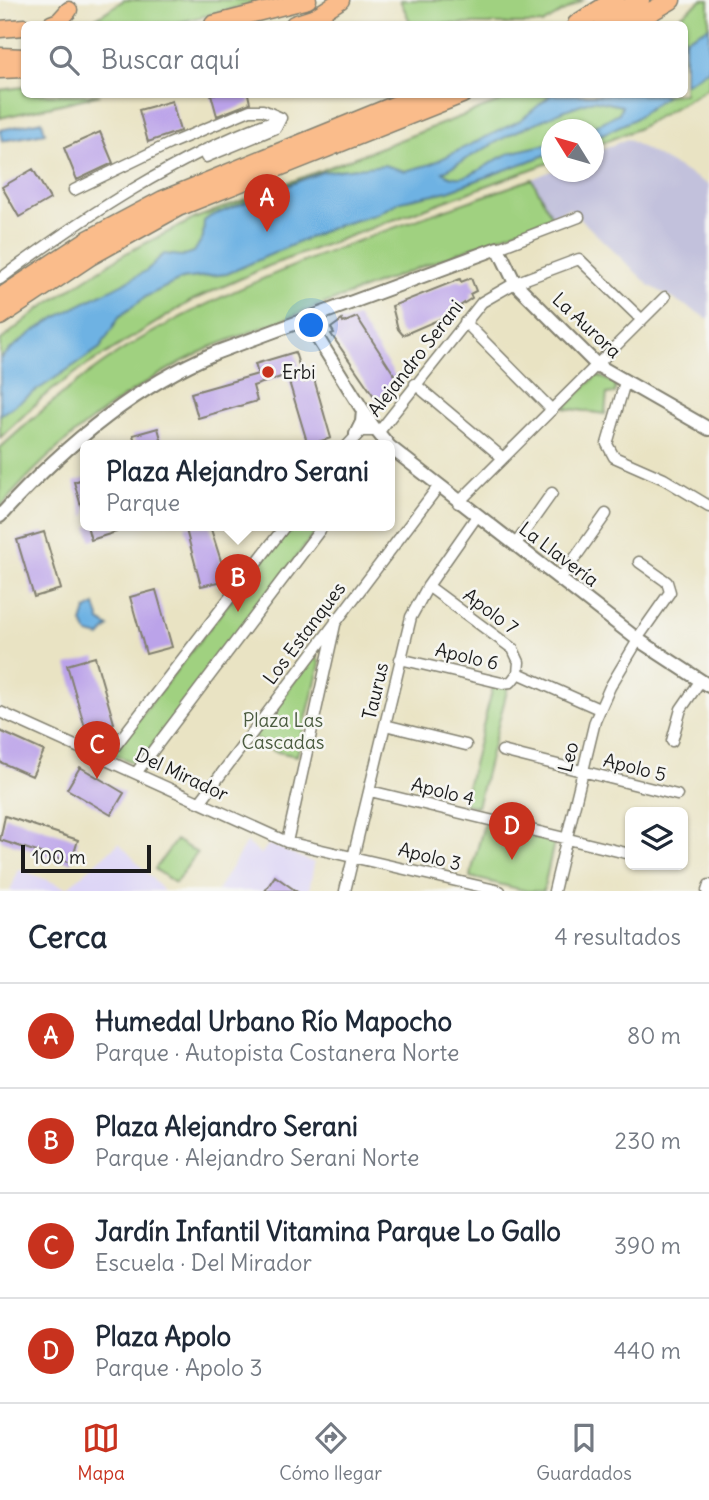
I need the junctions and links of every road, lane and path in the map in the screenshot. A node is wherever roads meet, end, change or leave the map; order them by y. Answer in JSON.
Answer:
{"nodes":[{"id":1,"x":308,"y":0,"type":"edge"},
{"id":2,"x":341,"y":0,"type":"edge"},
{"id":3,"x":615,"y":0,"type":"edge"},
{"id":4,"x":671,"y":0,"type":"edge"},
{"id":5,"x":640,"y":1,"type":"edge"},
{"id":6,"x":69,"y":10,"type":"dead end"},
{"id":7,"x":55,"y":21,"type":"edge"},
{"id":8,"x":225,"y":21,"type":"edge"},
{"id":9,"x":304,"y":21,"type":"edge"},
{"id":10,"x":582,"y":21,"type":"edge"},
{"id":11,"x":610,"y":21,"type":"edge"},
{"id":12,"x":635,"y":21,"type":"edge"},
{"id":13,"x":21,"y":27,"type":"edge"},
{"id":14,"x":0,"y":29,"type":"edge"},
{"id":15,"x":13,"y":60,"type":"edge"},
{"id":16,"x":0,"y":72,"type":"edge"},
{"id":17,"x":413,"y":98,"type":"edge"},
{"id":18,"x":452,"y":98,"type":"edge"},
{"id":19,"x":74,"y":190,"type":"dead end"},
{"id":20,"x":579,"y":217,"type":"dead end"},
{"id":21,"x":498,"y":248,"type":"junction"},
{"id":22,"x":0,"y":279,"type":"edge"},
{"id":23,"x":514,"y":284,"type":"junction"},
{"id":24,"x":0,"y":298,"type":"edge"},
{"id":25,"x":665,"y":298,"type":"dead end"},
{"id":26,"x":0,"y":316,"type":"edge"},
{"id":27,"x":642,"y":320,"type":"junction"},
{"id":28,"x":307,"y":321,"type":"junction"},
{"id":29,"x":465,"y":323,"type":"junction"},
{"id":30,"x":597,"y":365,"type":"junction"},
{"id":31,"x":625,"y":382,"type":"junction"},
{"id":32,"x":415,"y":384,"type":"junction"},
{"id":33,"x":363,"y":410,"type":"junction"},
{"id":34,"x":551,"y":410,"type":"junction"},
{"id":35,"x":708,"y":425,"type":"edge"},
{"id":36,"x":356,"y":434,"type":"junction"},
{"id":37,"x":352,"y":440,"type":"edge"},
{"id":38,"x":384,"y":440,"type":"edge"},
{"id":39,"x":395,"y":450,"type":"edge"},
{"id":40,"x":503,"y":458,"type":"junction"},
{"id":41,"x":438,"y":487,"type":"junction"},
{"id":42,"x":552,"y":493,"type":"dead end"},
{"id":43,"x":458,"y":503,"type":"junction"},
{"id":44,"x":709,"y":506,"type":"edge"},
{"id":45,"x":606,"y":514,"type":"dead end"},
{"id":46,"x":0,"y":516,"type":"edge"},
{"id":47,"x":477,"y":516,"type":"junction"},
{"id":48,"x":281,"y":531,"type":"edge"},
{"id":49,"x":319,"y":531,"type":"edge"},
{"id":50,"x":515,"y":545,"type":"junction"},
{"id":51,"x":639,"y":562,"type":"dead end"},
{"id":52,"x":561,"y":579,"type":"junction"},
{"id":53,"x":428,"y":586,"type":"junction"},
{"id":54,"x":336,"y":618,"type":"junction"},
{"id":55,"x":638,"y":640,"type":"junction"},
{"id":56,"x":311,"y":651,"type":"junction"},
{"id":57,"x":400,"y":659,"type":"junction"},
{"id":58,"x":327,"y":662,"type":"junction"},
{"id":59,"x":518,"y":673,"type":"junction"},
{"id":60,"x":705,"y":683,"type":"edge"},
{"id":61,"x":599,"y":709,"type":"junction"},
{"id":62,"x":0,"y":712,"type":"edge"},
{"id":63,"x":385,"y":725,"type":"junction"},
{"id":64,"x":672,"y":741,"type":"dead end"},
{"id":65,"x":466,"y":745,"type":"dead end"},
{"id":66,"x":502,"y":751,"type":"dead end"},
{"id":67,"x":106,"y":758,"type":"junction"},
{"id":68,"x":582,"y":772,"type":"junction"},
{"id":69,"x":136,"y":773,"type":"junction"},
{"id":70,"x":370,"y":791,"type":"junction"},
{"id":71,"x":677,"y":796,"type":"dead end"},
{"id":72,"x":200,"y":802,"type":"junction"},
{"id":73,"x":566,"y":839,"type":"junction"},
{"id":74,"x":287,"y":842,"type":"junction"},
{"id":75,"x":625,"y":854,"type":"edge"},
{"id":76,"x":352,"y":858,"type":"junction"},
{"id":77,"x":709,"y":885,"type":"edge"},
{"id":78,"x":345,"y":891,"type":"edge"},
{"id":79,"x":500,"y":891,"type":"edge"},
{"id":80,"x":554,"y":891,"type":"edge"},
{"id":81,"x":707,"y":891,"type":"edge"}],
"edges":[{"from":1,"to":8,"type":"main road"},
{"from":2,"to":9,"type":"main road"},
{"from":3,"to":10,"type":"highway"},
{"from":4,"to":12,"type":"highway"},
{"from":5,"to":11,"type":"highway"},
{"from":6,"to":7,"type":"main road"},
{"from":13,"to":14,"type":"main road"},
{"from":15,"to":16,"type":"main road"},
{"from":17,"to":24,"type":"highway"},
{"from":18,"to":26,"type":"highway"},
{"from":19,"to":22,"type":"street"},
{"from":20,"to":21,"type":"street"},
{"from":21,"to":23,"type":"street","name":"La Aurora"},
{"from":21,"to":28,"type":"street"},
{"from":23,"to":27,"type":"street","name":"Alejandro Serani"},
{"from":23,"to":29,"type":"street","name":"Alejandro Serani"},
{"from":23,"to":30,"type":"street","name":"La Aurora"},
{"from":25,"to":27,"type":"street"},
{"from":27,"to":30,"type":"street"},
{"from":28,"to":33,"type":"street","name":"La Llavería"},
{"from":28,"to":46,"type":"street"},
{"from":29,"to":32,"type":"street","name":"Alejandro Serani"},
{"from":29,"to":34,"type":"street"},
{"from":30,"to":31,"type":"street","name":"La Aurora"},
{"from":30,"to":34,"type":"street"},
{"from":31,"to":35,"type":"street","name":"La Aurora"},
{"from":31,"to":44,"type":"street"},
{"from":32,"to":38,"type":"street","name":"Alejandro Serani"},
{"from":32,"to":40,"type":"street"},
{"from":33,"to":36,"type":"street"},
{"from":33,"to":38,"type":"street","name":"La Llavería"},
{"from":34,"to":40,"type":"street"},
{"from":36,"to":37,"type":"street","name":"Alejandro Serani"},
{"from":36,"to":38,"type":"street","name":"Alejandro Serani"},
{"from":39,"to":41,"type":"street","name":"La Llavería"},
{"from":40,"to":43,"type":"street"},
{"from":41,"to":43,"type":"street","name":"La Llavería"},
{"from":41,"to":54,"type":"street","name":"Los Estanques"},
{"from":42,"to":50,"type":"street"},
{"from":43,"to":47,"type":"street","name":"La Llavería"},
{"from":45,"to":52,"type":"street"},
{"from":47,"to":50,"type":"street","name":"La Llavería"},
{"from":47,"to":53,"type":"street","name":"Taurus"},
{"from":48,"to":67,"type":"street"},
{"from":49,"to":69,"type":"street"},
{"from":50,"to":52,"type":"street","name":"La Llavería"},
{"from":51,"to":55,"type":"street","name":"Leo"},
{"from":52,"to":55,"type":"street","name":"La Llavería"},
{"from":53,"to":57,"type":"street","name":"Taurus"},
{"from":53,"to":59,"type":"street","name":"Apolo 7"},
{"from":54,"to":56,"type":"street","name":"Los Estanques"},
{"from":54,"to":58,"type":"street"},
{"from":55,"to":60,"type":"street","name":"La Llavería"},
{"from":55,"to":61,"type":"street","name":"Leo"},
{"from":56,"to":58,"type":"street"},
{"from":56,"to":72,"type":"street","name":"Los Estanques"},
{"from":57,"to":59,"type":"street","name":"Apolo 6"},
{"from":57,"to":63,"type":"street","name":"Taurus"},
{"from":58,"to":74,"type":"street"},
{"from":59,"to":61,"type":"street","name":"Apolo 6"},
{"from":60,"to":64,"type":"street"},
{"from":61,"to":68,"type":"street","name":"Leo"},
{"from":62,"to":67,"type":"street","name":"Del Mirador"},
{"from":63,"to":65,"type":"street"},
{"from":63,"to":70,"type":"street","name":"Taurus"},
{"from":66,"to":68,"type":"street","name":"Apolo 5"},
{"from":67,"to":69,"type":"street","name":"Del Mirador"},
{"from":68,"to":71,"type":"street","name":"Apolo 5"},
{"from":68,"to":73,"type":"street","name":"Leo"},
{"from":69,"to":72,"type":"street","name":"Del Mirador"},
{"from":70,"to":73,"type":"street","name":"Apolo 4"},
{"from":70,"to":76,"type":"street","name":"Taurus"},
{"from":72,"to":74,"type":"street","name":"Del Mirador"},
{"from":73,"to":75,"type":"street","name":"Apolo 4"},
{"from":73,"to":80,"type":"street","name":"Leo"},
{"from":74,"to":76,"type":"street","name":"Del Mirador"},
{"from":76,"to":78,"type":"street","name":"Taurus"},
{"from":76,"to":79,"type":"street","name":"Apolo 3"},
{"from":77,"to":81,"type":"street"}]}
